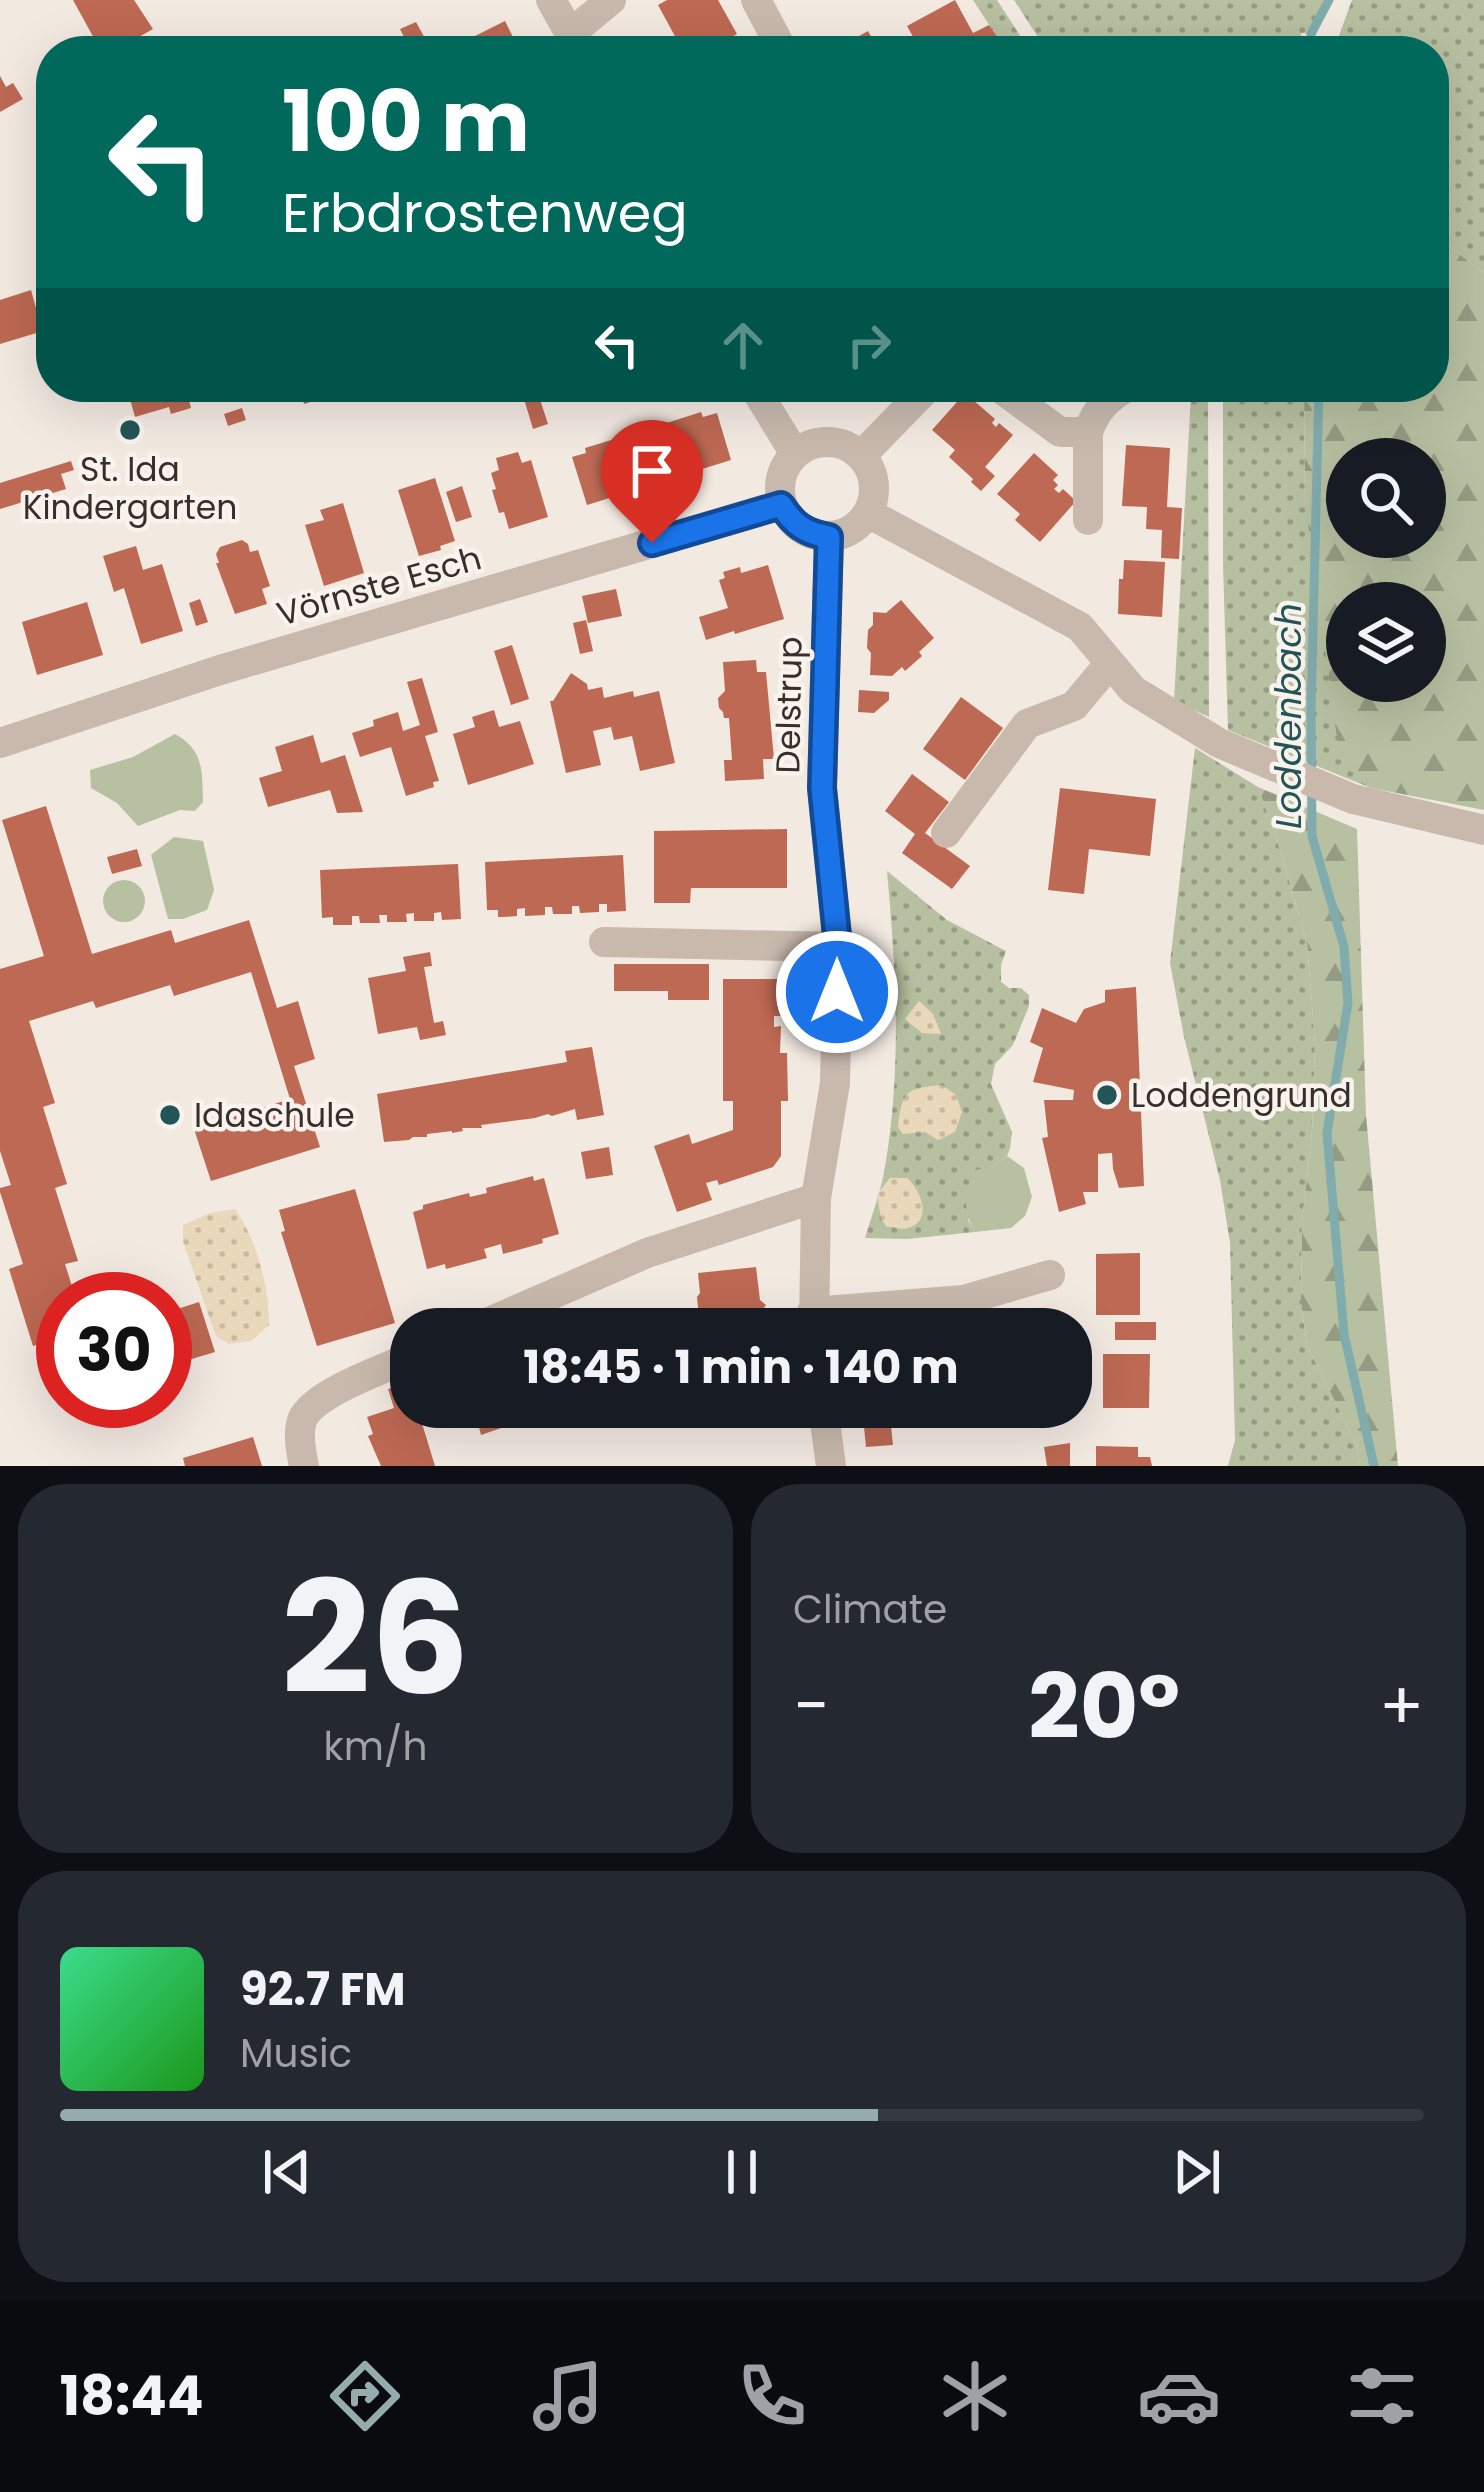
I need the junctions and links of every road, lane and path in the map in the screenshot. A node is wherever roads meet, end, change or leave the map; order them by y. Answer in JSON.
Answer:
{"nodes":[{"id":1,"x":550,"y":0,"type":"edge"},
{"id":2,"x":611,"y":0,"type":"edge"},
{"id":3,"x":756,"y":0,"type":"edge"},
{"id":4,"x":570,"y":36,"type":"edge"},
{"id":5,"x":578,"y":36,"type":"edge"},
{"id":6,"x":775,"y":36,"type":"edge"},
{"id":7,"x":763,"y":402,"type":"edge"},
{"id":8,"x":913,"y":402,"type":"edge"},
{"id":9,"x":1019,"y":402,"type":"edge"},
{"id":10,"x":1105,"y":402,"type":"edge"},
{"id":11,"x":1088,"y":432,"type":"junction"},
{"id":12,"x":795,"y":454,"type":"junction"},
{"id":13,"x":861,"y":456,"type":"junction"},
{"id":14,"x":781,"y":505,"type":"junction"},
{"id":15,"x":868,"y":513,"type":"junction"},
{"id":16,"x":1088,"y":520,"type":"dead end"},
{"id":17,"x":829,"y":537,"type":"junction"},
{"id":18,"x":1110,"y":663,"type":"junction"},
{"id":19,"x":0,"y":743,"type":"edge"},
{"id":20,"x":1484,"y":830,"type":"edge"},
{"id":21,"x":946,"y":833,"type":"dead end"},
{"id":22,"x":604,"y":942,"type":"dead end"},
{"id":23,"x":838,"y":946,"type":"junction"},
{"id":24,"x":816,"y":1198,"type":"junction"},
{"id":25,"x":1050,"y":1275,"type":"dead end"},
{"id":26,"x":520,"y":1308,"type":"edge"},
{"id":27,"x":813,"y":1308,"type":"edge"},
{"id":28,"x":906,"y":1308,"type":"edge"},
{"id":29,"x":390,"y":1367,"type":"edge"},
{"id":30,"x":826,"y":1428,"type":"edge"},
{"id":31,"x":304,"y":1466,"type":"edge"},
{"id":32,"x":831,"y":1466,"type":"edge"}],
"edges":[{"from":1,"to":4,"type":"street"},
{"from":2,"to":5,"type":"street"},
{"from":3,"to":6,"type":"street"},
{"from":7,"to":12,"type":"street"},
{"from":8,"to":13,"type":"street"},
{"from":9,"to":11,"type":"street"},
{"from":10,"to":11,"type":"street"},
{"from":11,"to":16,"type":"street"},
{"from":12,"to":13,"type":"street"},
{"from":12,"to":14,"type":"street"},
{"from":13,"to":15,"type":"street"},
{"from":14,"to":17,"type":"street"},
{"from":14,"to":19,"type":"street","name":"Vörnste Esch"},
{"from":15,"to":17,"type":"street"},
{"from":15,"to":18,"type":"street"},
{"from":17,"to":23,"type":"street","name":"Delstrup"},
{"from":18,"to":20,"type":"street"},
{"from":18,"to":21,"type":"street"},
{"from":22,"to":23,"type":"street"},
{"from":23,"to":24,"type":"street","name":"Delstrup"},
{"from":24,"to":26,"type":"street"},
{"from":24,"to":27,"type":"street","name":"Delstrup"},
{"from":25,"to":28,"type":"street","name":"Delstrup"},
{"from":29,"to":31,"type":"street"},
{"from":30,"to":32,"type":"street"}]}
